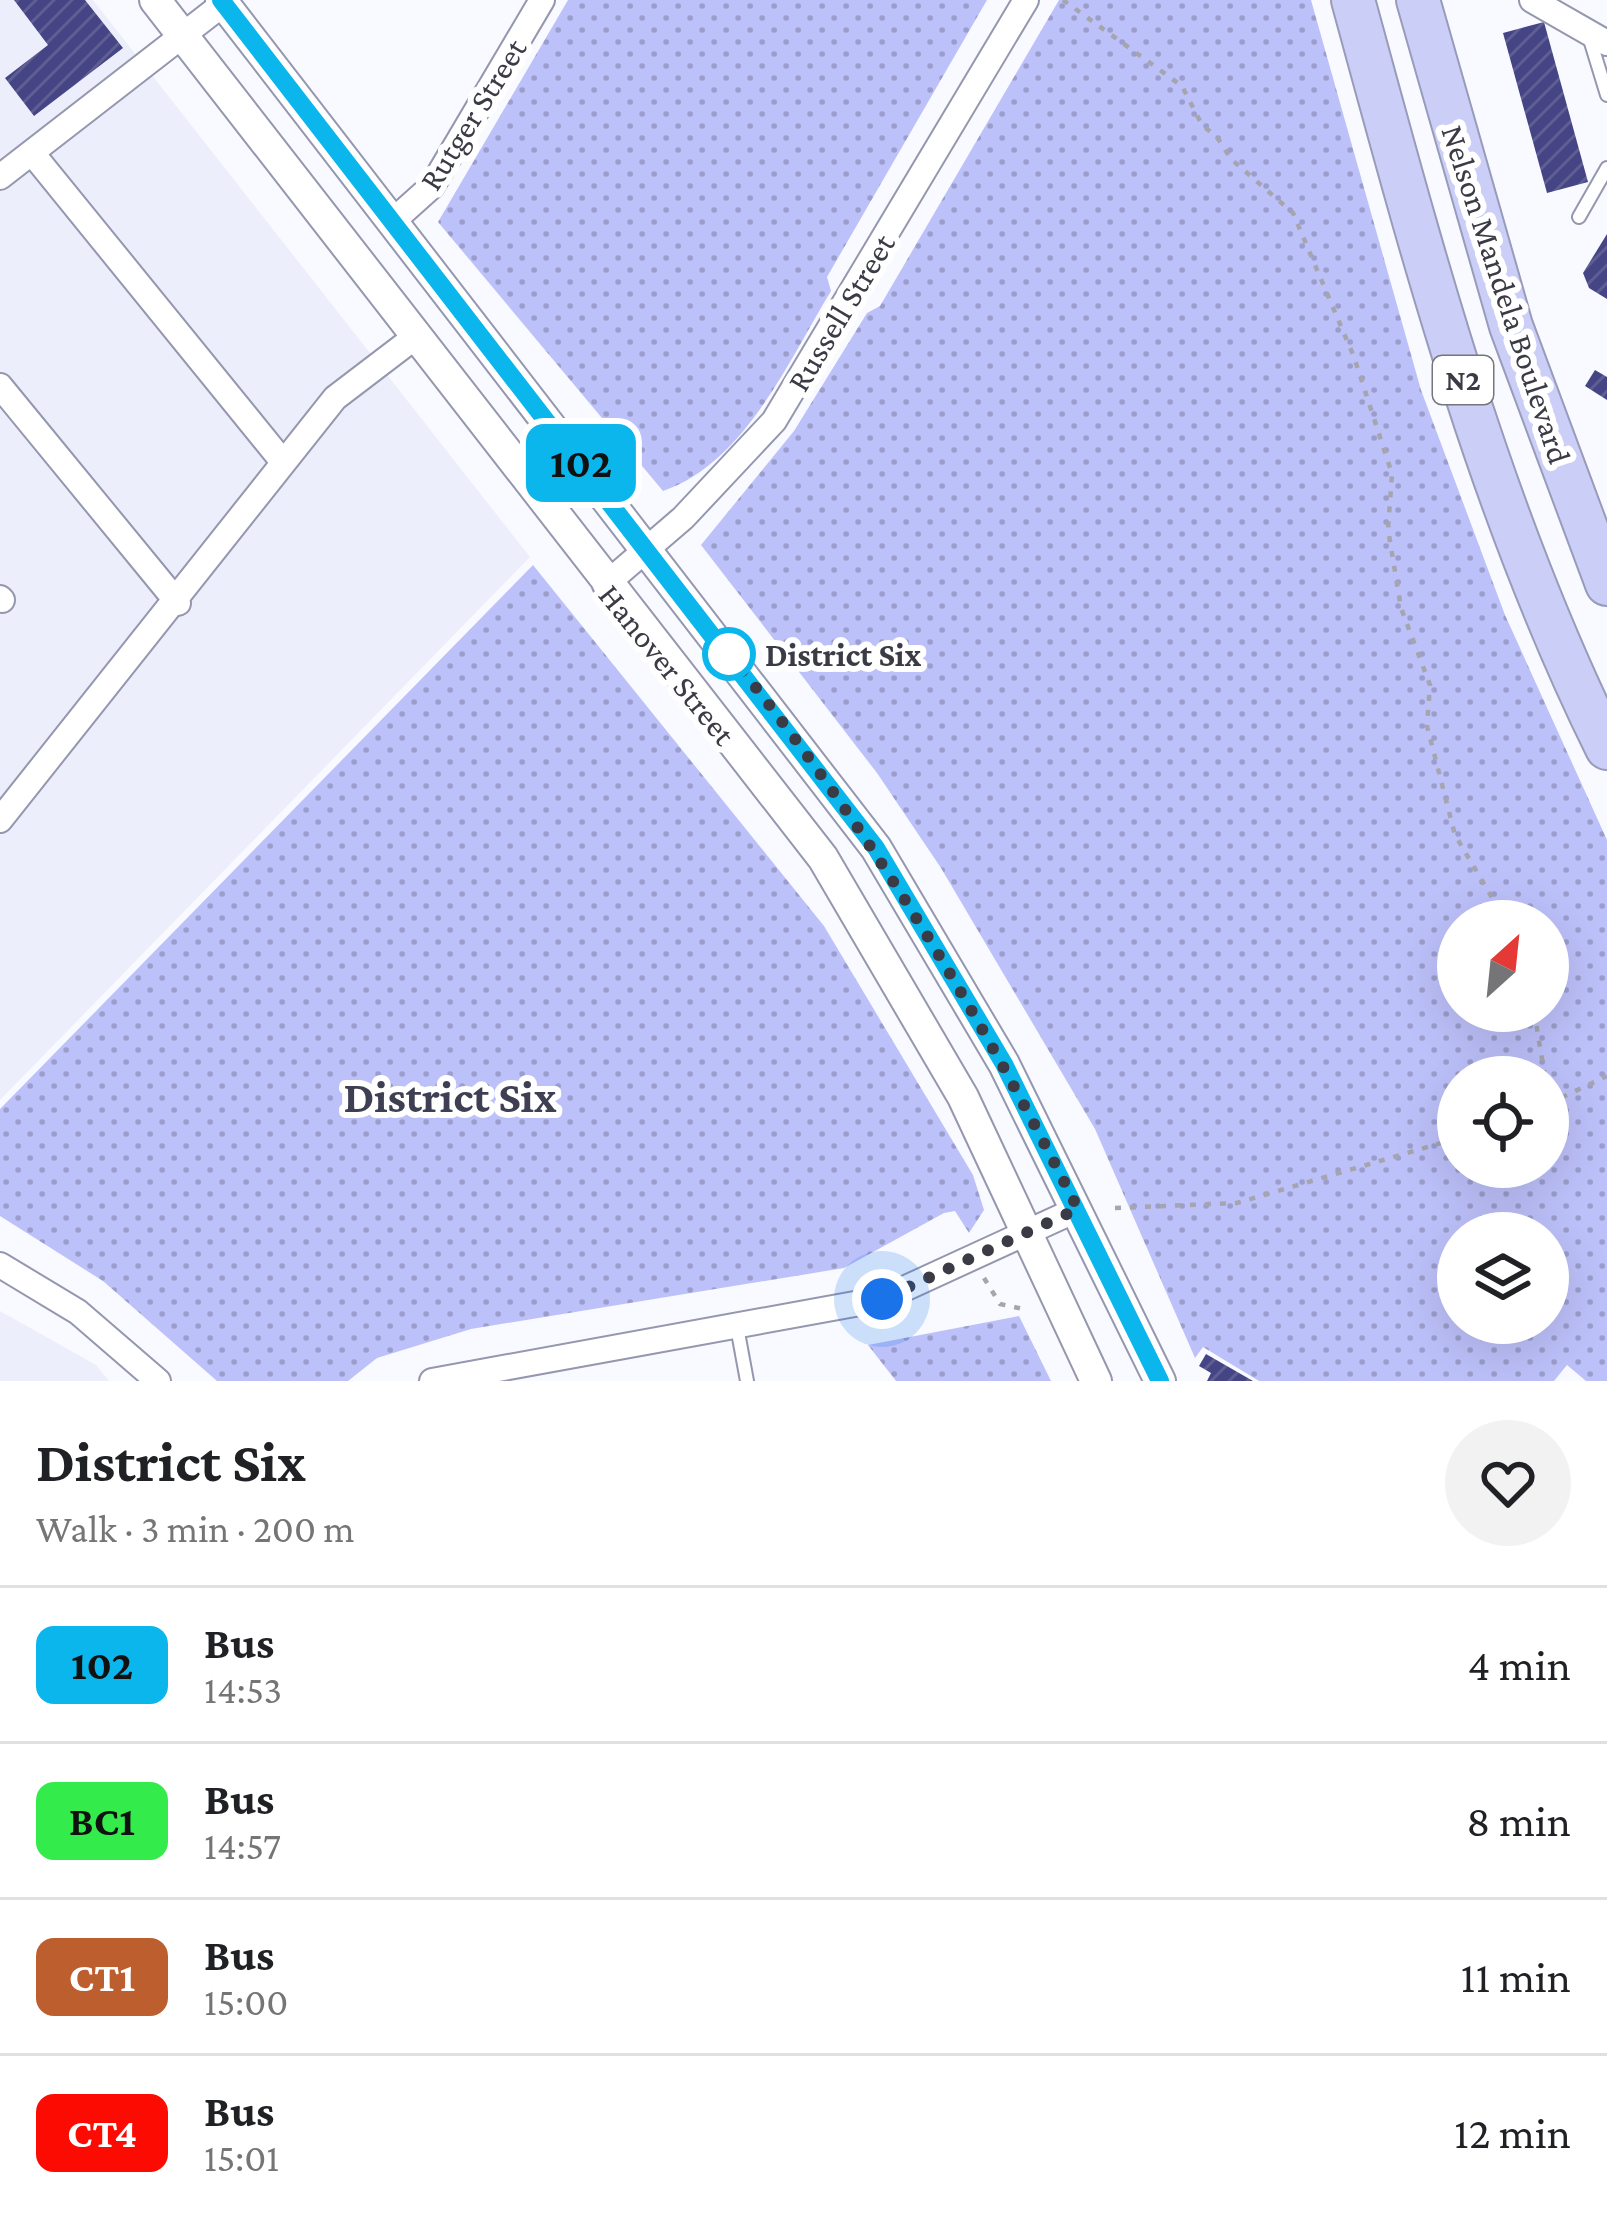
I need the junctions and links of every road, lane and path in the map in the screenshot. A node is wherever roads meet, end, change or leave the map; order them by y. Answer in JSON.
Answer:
{"nodes":[{"id":1,"x":154,"y":0,"type":"edge"},
{"id":2,"x":542,"y":0,"type":"edge"},
{"id":3,"x":1026,"y":0,"type":"edge"},
{"id":4,"x":1063,"y":0,"type":"edge"},
{"id":5,"x":1353,"y":0,"type":"edge"},
{"id":6,"x":1418,"y":0,"type":"edge"},
{"id":7,"x":1532,"y":0,"type":"edge"},
{"id":8,"x":222,"y":2,"type":"edge"},
{"id":9,"x":182,"y":36,"type":"junction"},
{"id":10,"x":1597,"y":38,"type":"edge"},
{"id":11,"x":1607,"y":94,"type":"edge"},
{"id":12,"x":32,"y":153,"type":"junction"},
{"id":13,"x":1607,"y":168,"type":"edge"},
{"id":14,"x":0,"y":177,"type":"edge"},
{"id":15,"x":1579,"y":218,"type":"dead end"},
{"id":16,"x":393,"y":221,"type":"junction"},
{"id":17,"x":415,"y":337,"type":"junction"},
{"id":18,"x":0,"y":386,"type":"edge"},
{"id":19,"x":283,"y":462,"type":"junction"},
{"id":20,"x":650,"y":549,"type":"junction"},
{"id":21,"x":1607,"y":584,"type":"edge"},
{"id":22,"x":605,"y":585,"type":"junction"},
{"id":23,"x":178,"y":603,"type":"junction"},
{"id":24,"x":1607,"y":748,"type":"edge"},
{"id":25,"x":3,"y":809,"type":"edge"},
{"id":26,"x":1494,"y":900,"type":"edge"},
{"id":27,"x":1607,"y":1076,"type":"edge"},
{"id":28,"x":1569,"y":1094,"type":"edge"},
{"id":29,"x":1437,"y":1144,"type":"edge"},
{"id":30,"x":1115,"y":1208,"type":"dead end"},
{"id":31,"x":1078,"y":1209,"type":"junction"},
{"id":32,"x":1024,"y":1233,"type":"junction"},
{"id":33,"x":0,"y":1265,"type":"edge"},
{"id":34,"x":985,"y":1278,"type":"dead end"},
{"id":35,"x":1039,"y":1314,"type":"dead end"},
{"id":36,"x":737,"y":1327,"type":"junction"},
{"id":37,"x":467,"y":1378,"type":"edge"},
{"id":38,"x":158,"y":1381,"type":"edge"},
{"id":39,"x":432,"y":1381,"type":"edge"},
{"id":40,"x":747,"y":1381,"type":"edge"},
{"id":41,"x":1096,"y":1381,"type":"edge"},
{"id":42,"x":1160,"y":1381,"type":"edge"}],
"edges":[{"from":1,"to":9,"type":"street","name":"Hanover Street"},
{"from":2,"to":16,"type":"street","name":"Rutger Street"},
{"from":3,"to":20,"type":"street","name":"Russell Street"},
{"from":4,"to":26,"type":"path"},
{"from":5,"to":24,"type":"highway","name":"Nelson Mandela Boulevard","number":"N2"},
{"from":6,"to":21,"type":"highway","name":"Nelson Mandela Boulevard","number":"N2"},
{"from":7,"to":10,"type":"street"},
{"from":8,"to":9,"type":"street"},
{"from":8,"to":16,"type":"street","name":"Hanover Street"},
{"from":9,"to":12,"type":"street"},
{"from":9,"to":17,"type":"street","name":"Hanover Street"},
{"from":10,"to":11,"type":"lane"},
{"from":12,"to":14,"type":"street"},
{"from":12,"to":19,"type":"street"},
{"from":13,"to":15,"type":"lane"},
{"from":16,"to":20,"type":"street","name":"Hanover Street"},
{"from":17,"to":19,"type":"street"},
{"from":17,"to":22,"type":"street","name":"Hanover Street"},
{"from":18,"to":23,"type":"street"},
{"from":19,"to":23,"type":"street"},
{"from":20,"to":22,"type":"street","name":"Russell Street"},
{"from":20,"to":31,"type":"street","name":"Hanover Street"},
{"from":22,"to":32,"type":"street","name":"Hanover Street"},
{"from":23,"to":25,"type":"street"},
{"from":27,"to":28,"type":"path"},
{"from":29,"to":30,"type":"path"},
{"from":31,"to":32,"type":"street"},
{"from":31,"to":42,"type":"street","name":"Hanover Street"},
{"from":32,"to":36,"type":"street"},
{"from":32,"to":41,"type":"street","name":"Hanover Street"},
{"from":33,"to":38,"type":"street"},
{"from":34,"to":35,"type":"path"},
{"from":36,"to":37,"type":"street"},
{"from":36,"to":40,"type":"lane"},
{"from":37,"to":39,"type":"street"}]}
